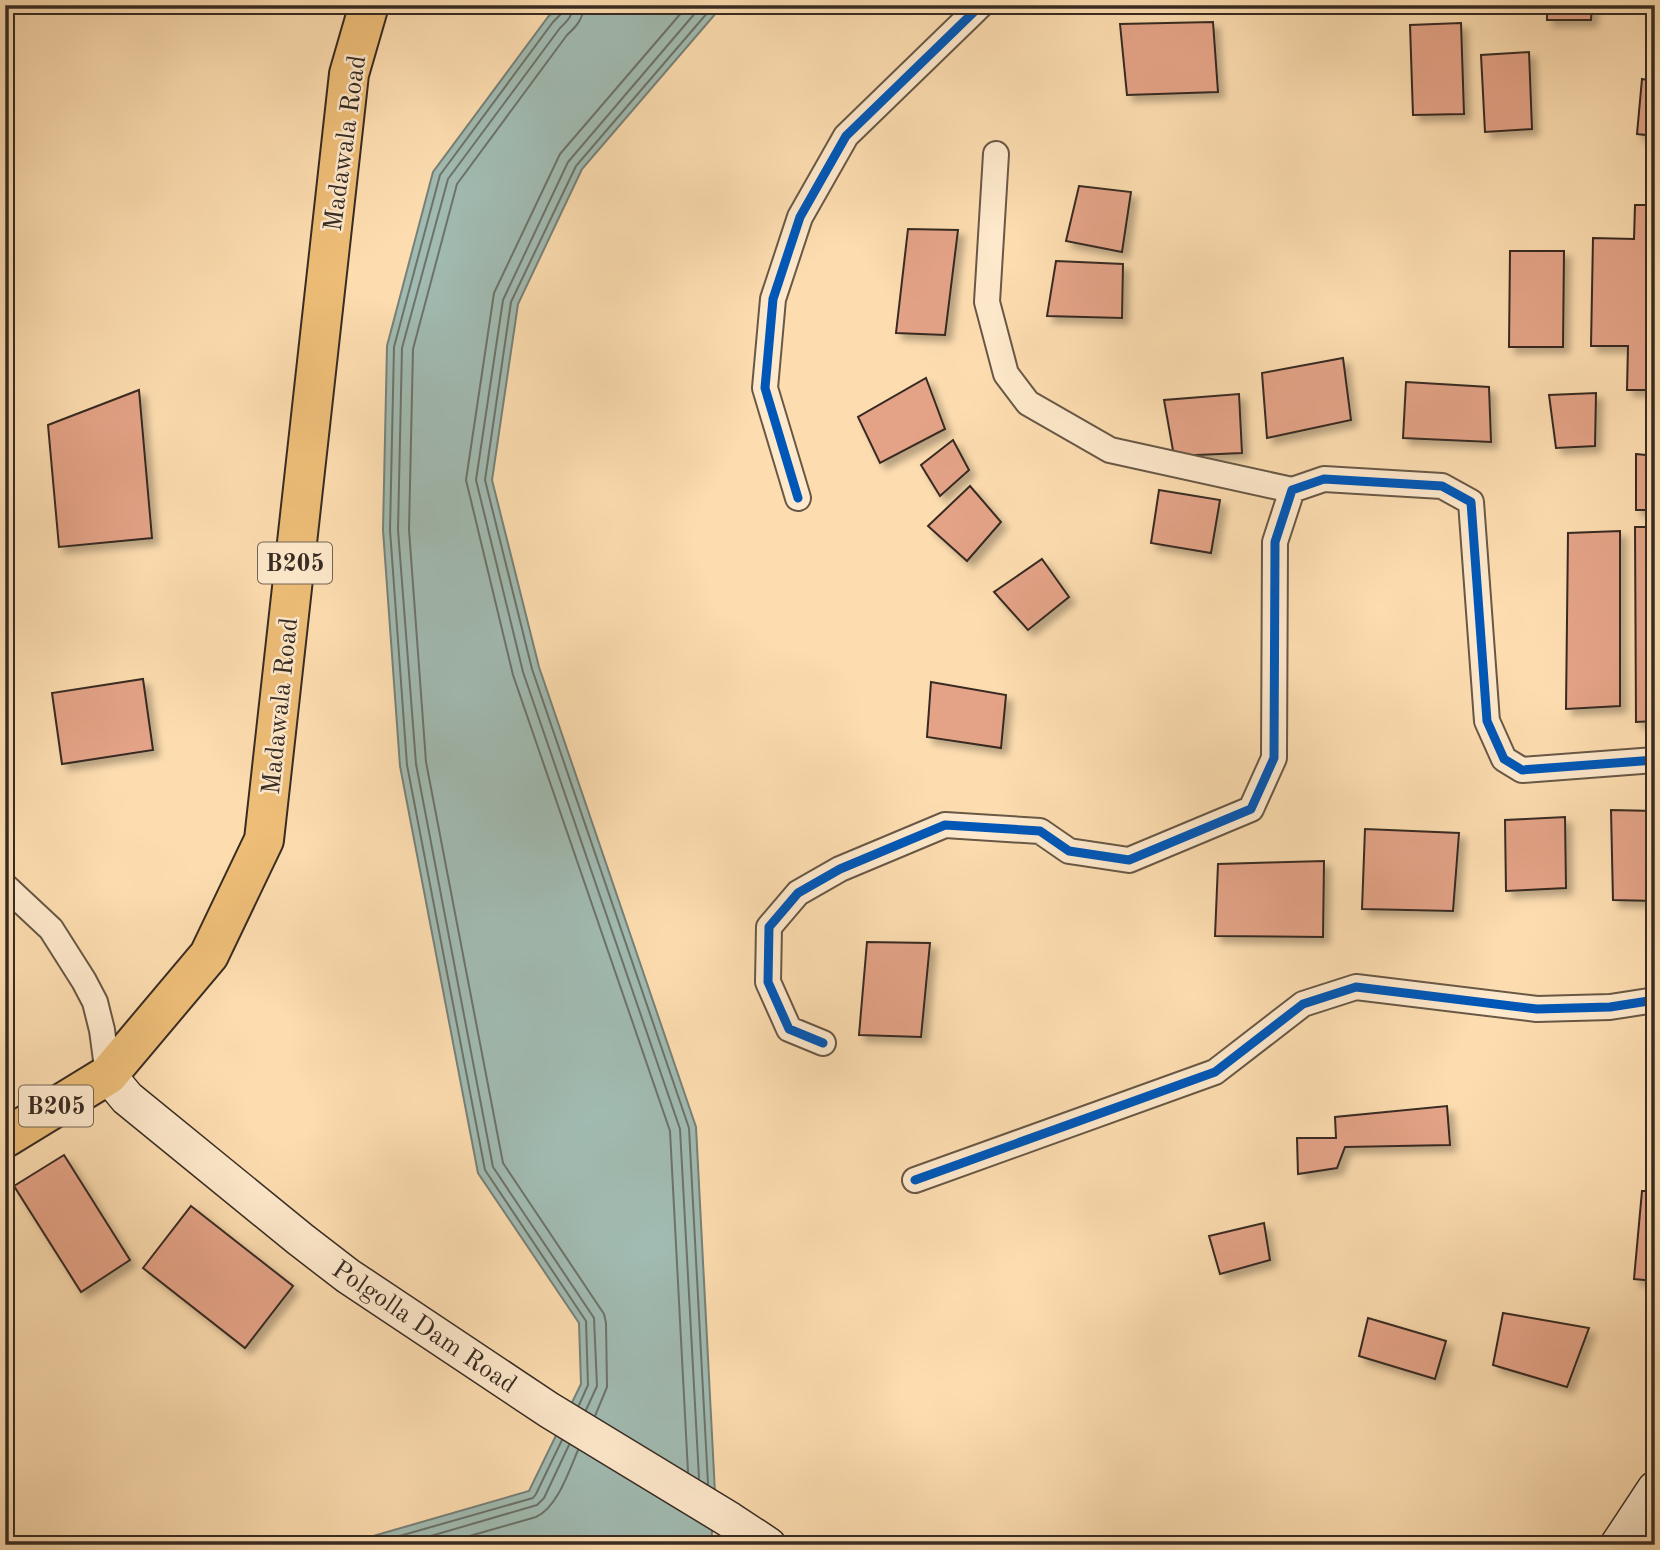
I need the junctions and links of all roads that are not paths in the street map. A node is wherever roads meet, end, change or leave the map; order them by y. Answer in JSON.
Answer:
{"nodes":[{"id":1,"x":369,"y":5,"type":"edge"},
{"id":2,"x":981,"y":5,"type":"edge"},
{"id":3,"x":996,"y":154,"type":"dead end"},
{"id":4,"x":1292,"y":490,"type":"junction"},
{"id":5,"x":798,"y":498,"type":"dead end"},
{"id":6,"x":1655,"y":760,"type":"edge"},
{"id":7,"x":5,"y":886,"type":"edge"},
{"id":8,"x":1655,"y":1000,"type":"edge"},
{"id":9,"x":823,"y":1044,"type":"dead end"},
{"id":10,"x":108,"y":1075,"type":"junction"},
{"id":11,"x":5,"y":1138,"type":"edge"},
{"id":12,"x":915,"y":1181,"type":"dead end"},
{"id":13,"x":1655,"y":1489,"type":"edge"},
{"id":14,"x":768,"y":1545,"type":"edge"},
{"id":15,"x":1618,"y":1545,"type":"edge"}],
"edges":[{"from":1,"to":10,"type":"main road","name":"Madawala Road","number":"B205"},
{"from":2,"to":5,"type":"street"},
{"from":3,"to":4,"type":"street"},
{"from":4,"to":6,"type":"street"},
{"from":4,"to":9,"type":"street"},
{"from":7,"to":10,"type":"street"},
{"from":8,"to":12,"type":"street"},
{"from":10,"to":11,"type":"main road","name":"Madawala Road","number":"B205"},
{"from":10,"to":14,"type":"main road","name":"Polgolla Dam Road"},
{"from":13,"to":15,"type":"main road"}]}
